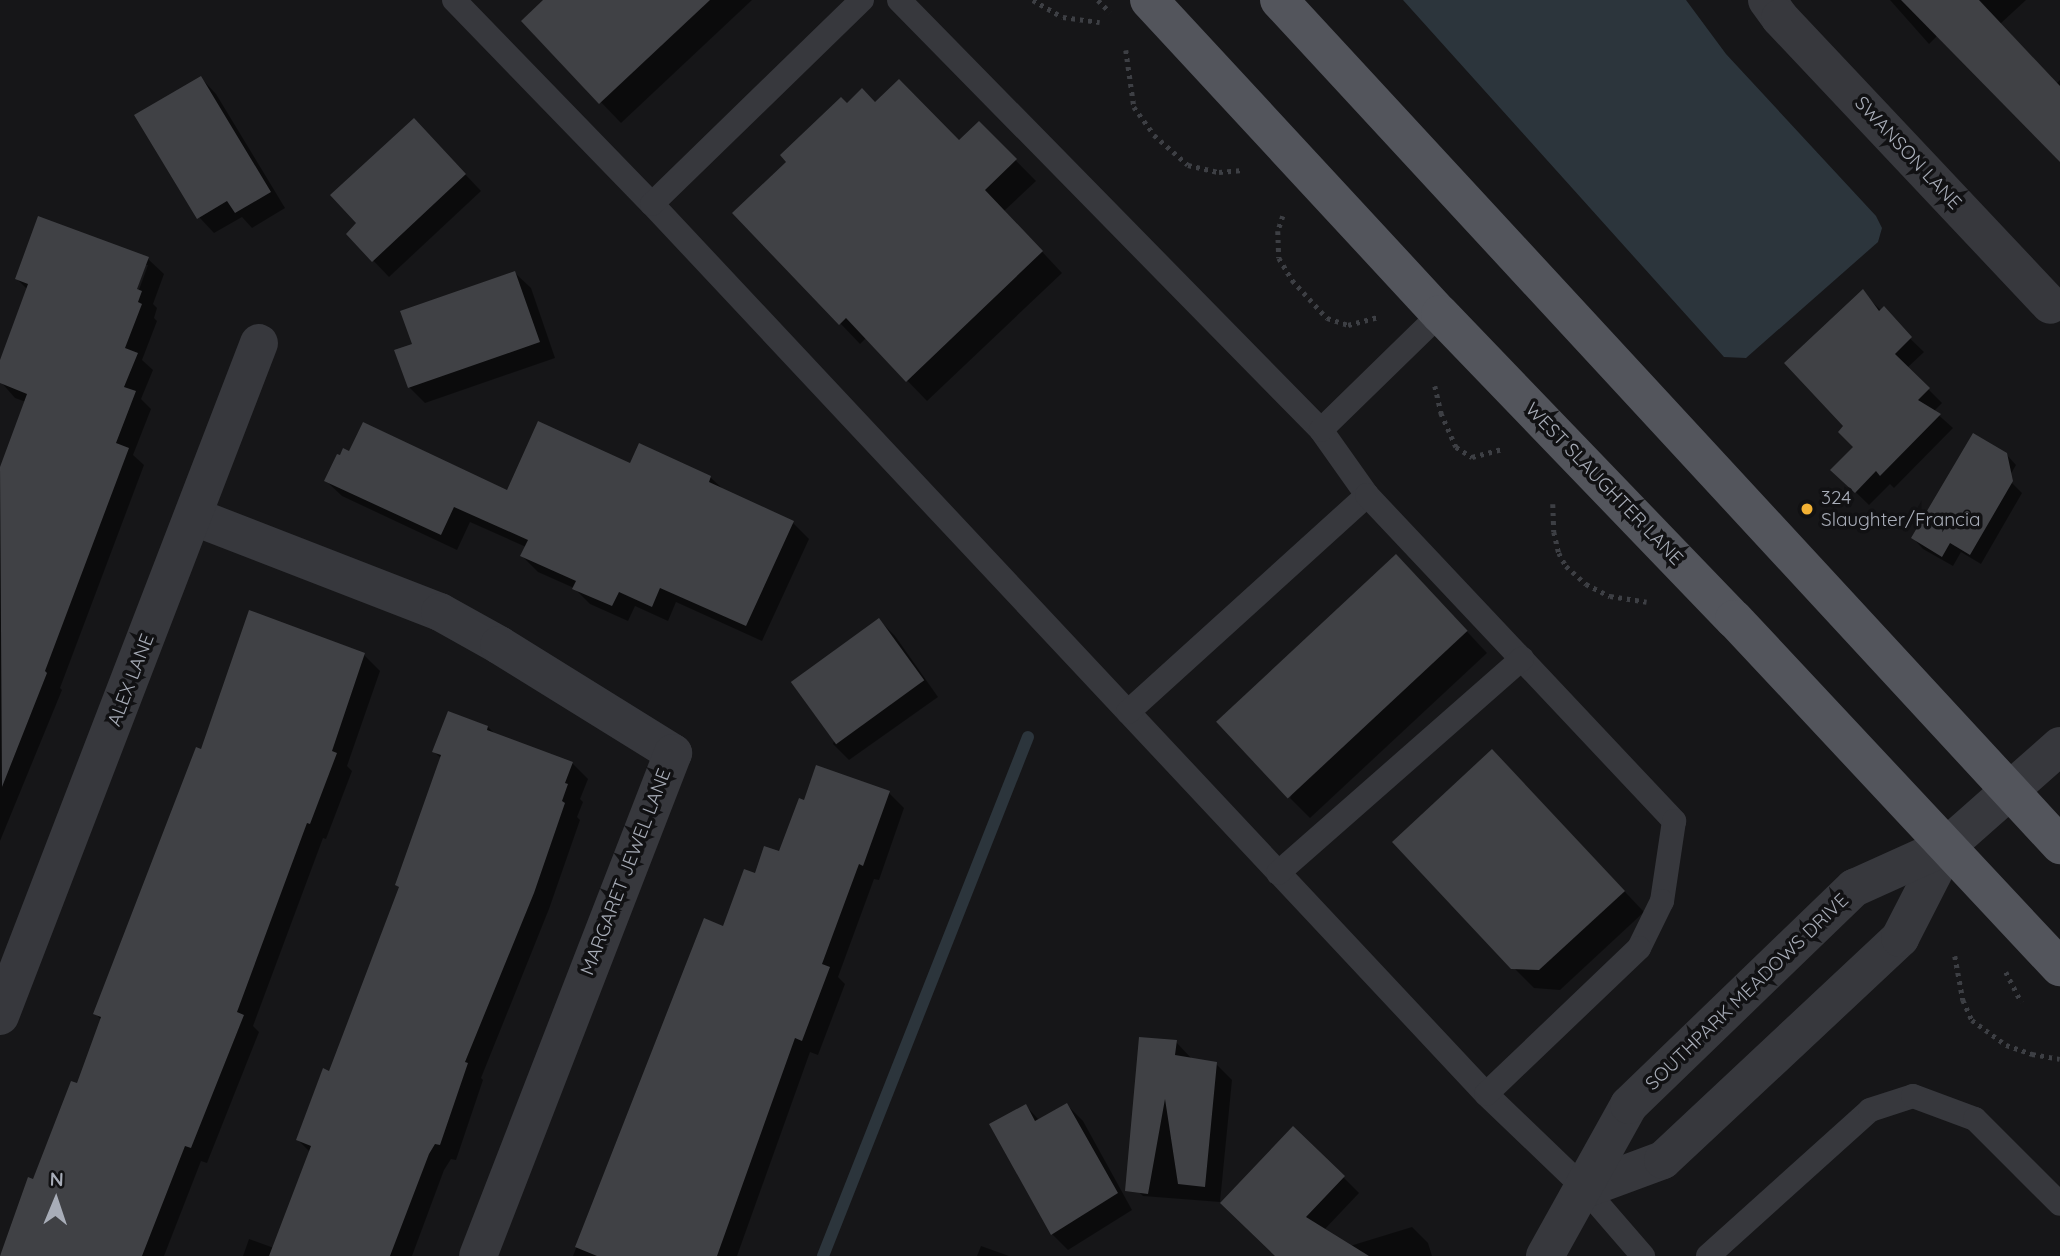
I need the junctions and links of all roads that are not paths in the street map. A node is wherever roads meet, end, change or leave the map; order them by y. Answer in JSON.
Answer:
{"nodes":[{"id":1,"x":454,"y":0,"type":"edge"},
{"id":2,"x":862,"y":0,"type":"edge"},
{"id":3,"x":899,"y":0,"type":"edge"},
{"id":4,"x":1149,"y":0,"type":"edge"},
{"id":5,"x":1279,"y":0,"type":"edge"},
{"id":6,"x":1767,"y":0,"type":"edge"},
{"id":7,"x":652,"y":204,"type":"junction"},
{"id":8,"x":2050,"y":305,"type":"dead end"},
{"id":9,"x":1440,"y":314,"type":"junction"},
{"id":10,"x":259,"y":343,"type":"dead end"},
{"id":11,"x":1321,"y":430,"type":"junction"},
{"id":12,"x":1367,"y":495,"type":"junction"},
{"id":13,"x":195,"y":517,"type":"junction"},
{"id":14,"x":1522,"y":659,"type":"junction"},
{"id":15,"x":1128,"y":712,"type":"junction"},
{"id":16,"x":2060,"y":746,"type":"edge"},
{"id":17,"x":2009,"y":793,"type":"junction"},
{"id":18,"x":2060,"y":845,"type":"edge"},
{"id":19,"x":1947,"y":846,"type":"junction"},
{"id":20,"x":1279,"y":873,"type":"junction"},
{"id":21,"x":2060,"y":967,"type":"edge"},
{"id":22,"x":0,"y":1016,"type":"edge"},
{"id":23,"x":1486,"y":1094,"type":"junction"},
{"id":24,"x":1585,"y":1189,"type":"junction"},
{"id":25,"x":2060,"y":1205,"type":"edge"},
{"id":26,"x":478,"y":1256,"type":"edge"},
{"id":27,"x":1545,"y":1256,"type":"edge"},
{"id":28,"x":1643,"y":1256,"type":"edge"},
{"id":29,"x":1708,"y":1256,"type":"edge"}],
"edges":[{"from":1,"to":7,"type":"lane"},
{"from":2,"to":7,"type":"lane"},
{"from":3,"to":11,"type":"lane"},
{"from":4,"to":9,"type":"main road","name":"WEST SLAUGHTER LANE"},
{"from":5,"to":17,"type":"main road"},
{"from":6,"to":8,"type":"street","name":"SWANSON LANE"},
{"from":7,"to":15,"type":"lane"},
{"from":9,"to":11,"type":"lane"},
{"from":9,"to":19,"type":"main road","name":"WEST SLAUGHTER LANE"},
{"from":10,"to":13,"type":"street","name":"ALEX LANE"},
{"from":11,"to":12,"type":"lane"},
{"from":12,"to":14,"type":"lane"},
{"from":12,"to":15,"type":"lane"},
{"from":13,"to":22,"type":"street","name":"ALEX LANE"},
{"from":13,"to":26,"type":"street","name":"MARGARET JEWEL LANE"},
{"from":14,"to":20,"type":"lane"},
{"from":14,"to":23,"type":"lane"},
{"from":15,"to":20,"type":"lane"},
{"from":16,"to":17,"type":"street"},
{"from":17,"to":18,"type":"main road"},
{"from":17,"to":19,"type":"street"},
{"from":19,"to":21,"type":"main road","name":"WEST SLAUGHTER LANE"},
{"from":19,"to":24,"type":"street","name":"SOUTHPARK MEADOWS DRIVE"},
{"from":19,"to":24,"type":"street"},
{"from":20,"to":23,"type":"lane"},
{"from":23,"to":24,"type":"lane"},
{"from":24,"to":27,"type":"street","name":"SOUTHPARK MEADOWS DRIVE"},
{"from":24,"to":28,"type":"lane"},
{"from":25,"to":29,"type":"lane"}]}
